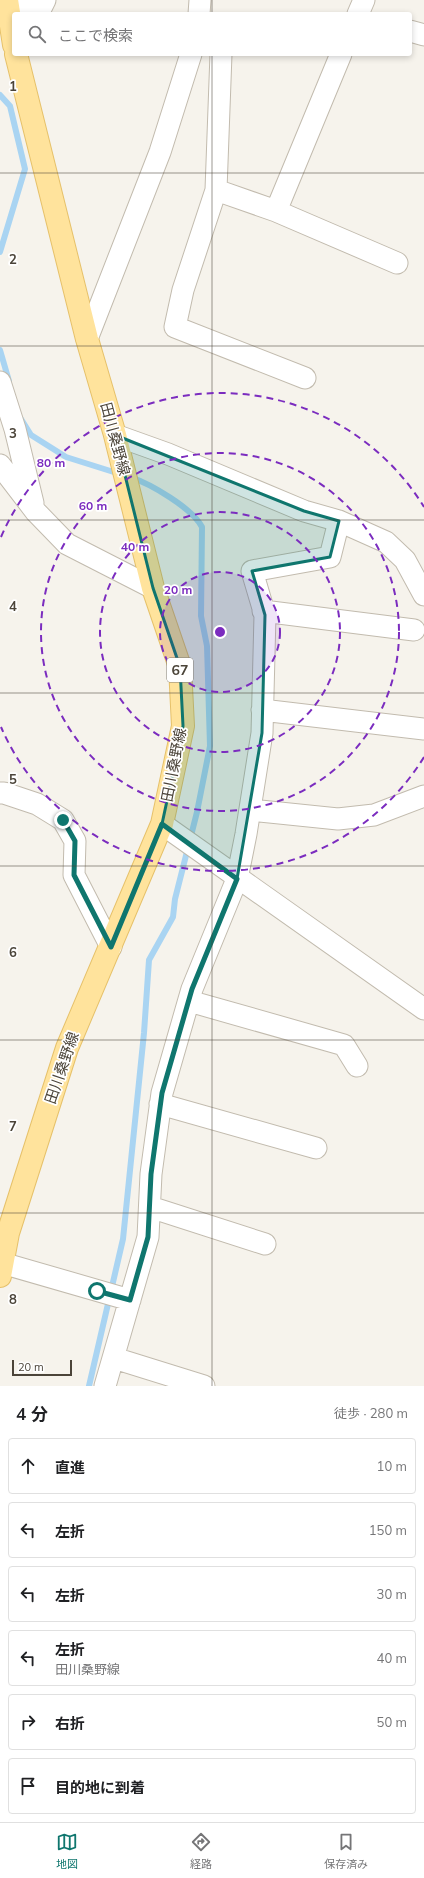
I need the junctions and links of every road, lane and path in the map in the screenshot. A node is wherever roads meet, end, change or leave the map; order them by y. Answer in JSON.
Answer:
{"nodes":[{"id":1,"x":45,"y":0,"type":"edge"},
{"id":2,"x":200,"y":0,"type":"edge"},
{"id":3,"x":364,"y":0,"type":"edge"},
{"id":4,"x":8,"y":2,"type":"edge"},
{"id":5,"x":199,"y":12,"type":"edge"},
{"id":6,"x":359,"y":12,"type":"edge"},
{"id":7,"x":12,"y":31,"type":"edge"},
{"id":8,"x":412,"y":32,"type":"edge"},
{"id":9,"x":424,"y":35,"type":"edge"},
{"id":10,"x":16,"y":56,"type":"edge"},
{"id":11,"x":190,"y":56,"type":"edge"},
{"id":12,"x":221,"y":56,"type":"edge"},
{"id":13,"x":340,"y":56,"type":"edge"},
{"id":14,"x":216,"y":190,"type":"junction"},
{"id":15,"x":276,"y":211,"type":"junction"},
{"id":16,"x":397,"y":263,"type":"dead end"},
{"id":17,"x":87,"y":339,"type":"junction"},
{"id":18,"x":305,"y":378,"type":"dead end"},
{"id":19,"x":0,"y":382,"type":"edge"},
{"id":20,"x":115,"y":435,"type":"junction"},
{"id":21,"x":0,"y":465,"type":"edge"},
{"id":22,"x":36,"y":512,"type":"junction"},
{"id":23,"x":339,"y":521,"type":"junction"},
{"id":24,"x":153,"y":588,"type":"junction"},
{"id":25,"x":424,"y":595,"type":"edge"},
{"id":26,"x":263,"y":611,"type":"junction"},
{"id":27,"x":414,"y":630,"type":"dead end"},
{"id":28,"x":262,"y":710,"type":"junction"},
{"id":29,"x":424,"y":729,"type":"edge"},
{"id":30,"x":0,"y":794,"type":"edge"},
{"id":31,"x":424,"y":796,"type":"edge"},
{"id":32,"x":250,"y":810,"type":"junction"},
{"id":33,"x":162,"y":824,"type":"junction"},
{"id":34,"x":237,"y":879,"type":"junction"},
{"id":35,"x":111,"y":947,"type":"junction"},
{"id":36,"x":189,"y":1001,"type":"junction"},
{"id":37,"x":424,"y":1009,"type":"edge"},
{"id":38,"x":357,"y":1066,"type":"dead end"},
{"id":39,"x":160,"y":1104,"type":"junction"},
{"id":40,"x":316,"y":1148,"type":"dead end"},
{"id":41,"x":150,"y":1207,"type":"junction"},
{"id":42,"x":265,"y":1244,"type":"dead end"},
{"id":43,"x":1,"y":1270,"type":"edge"},
{"id":44,"x":126,"y":1299,"type":"junction"},
{"id":45,"x":114,"y":1358,"type":"junction"},
{"id":46,"x":106,"y":1386,"type":"edge"},
{"id":47,"x":204,"y":1386,"type":"edge"}],
"edges":[{"from":1,"to":4,"type":"street"},
{"from":2,"to":5,"type":"street"},
{"from":3,"to":6,"type":"street"},
{"from":4,"to":7,"type":"main road"},
{"from":8,"to":9,"type":"street"},
{"from":10,"to":17,"type":"main road","name":"田川桑野線","number":"67"},
{"from":11,"to":17,"type":"street"},
{"from":12,"to":14,"type":"street"},
{"from":13,"to":15,"type":"street"},
{"from":14,"to":15,"type":"street"},
{"from":14,"to":18,"type":"street"},
{"from":15,"to":16,"type":"street"},
{"from":17,"to":20,"type":"main road","name":"田川桑野線","number":"67"},
{"from":19,"to":22,"type":"street"},
{"from":20,"to":23,"type":"street"},
{"from":20,"to":24,"type":"main road","name":"田川桑野線","number":"67"},
{"from":21,"to":22,"type":"street"},
{"from":22,"to":24,"type":"street"},
{"from":23,"to":25,"type":"street"},
{"from":23,"to":26,"type":"street"},
{"from":24,"to":33,"type":"main road","name":"田川桑野線","number":"67"},
{"from":26,"to":27,"type":"street"},
{"from":26,"to":28,"type":"street"},
{"from":28,"to":29,"type":"street"},
{"from":28,"to":32,"type":"street"},
{"from":30,"to":35,"type":"street"},
{"from":31,"to":32,"type":"street"},
{"from":32,"to":34,"type":"street"},
{"from":33,"to":34,"type":"street"},
{"from":33,"to":35,"type":"main road","name":"田川桑野線","number":"67"},
{"from":34,"to":36,"type":"street"},
{"from":34,"to":37,"type":"street"},
{"from":35,"to":43,"type":"main road","name":"田川桑野線","number":"67"},
{"from":36,"to":38,"type":"street"},
{"from":36,"to":39,"type":"street"},
{"from":39,"to":40,"type":"street"},
{"from":39,"to":41,"type":"street"},
{"from":41,"to":42,"type":"street"},
{"from":41,"to":44,"type":"street"},
{"from":43,"to":44,"type":"street"},
{"from":44,"to":45,"type":"street"},
{"from":45,"to":46,"type":"street"},
{"from":45,"to":47,"type":"street"}]}
